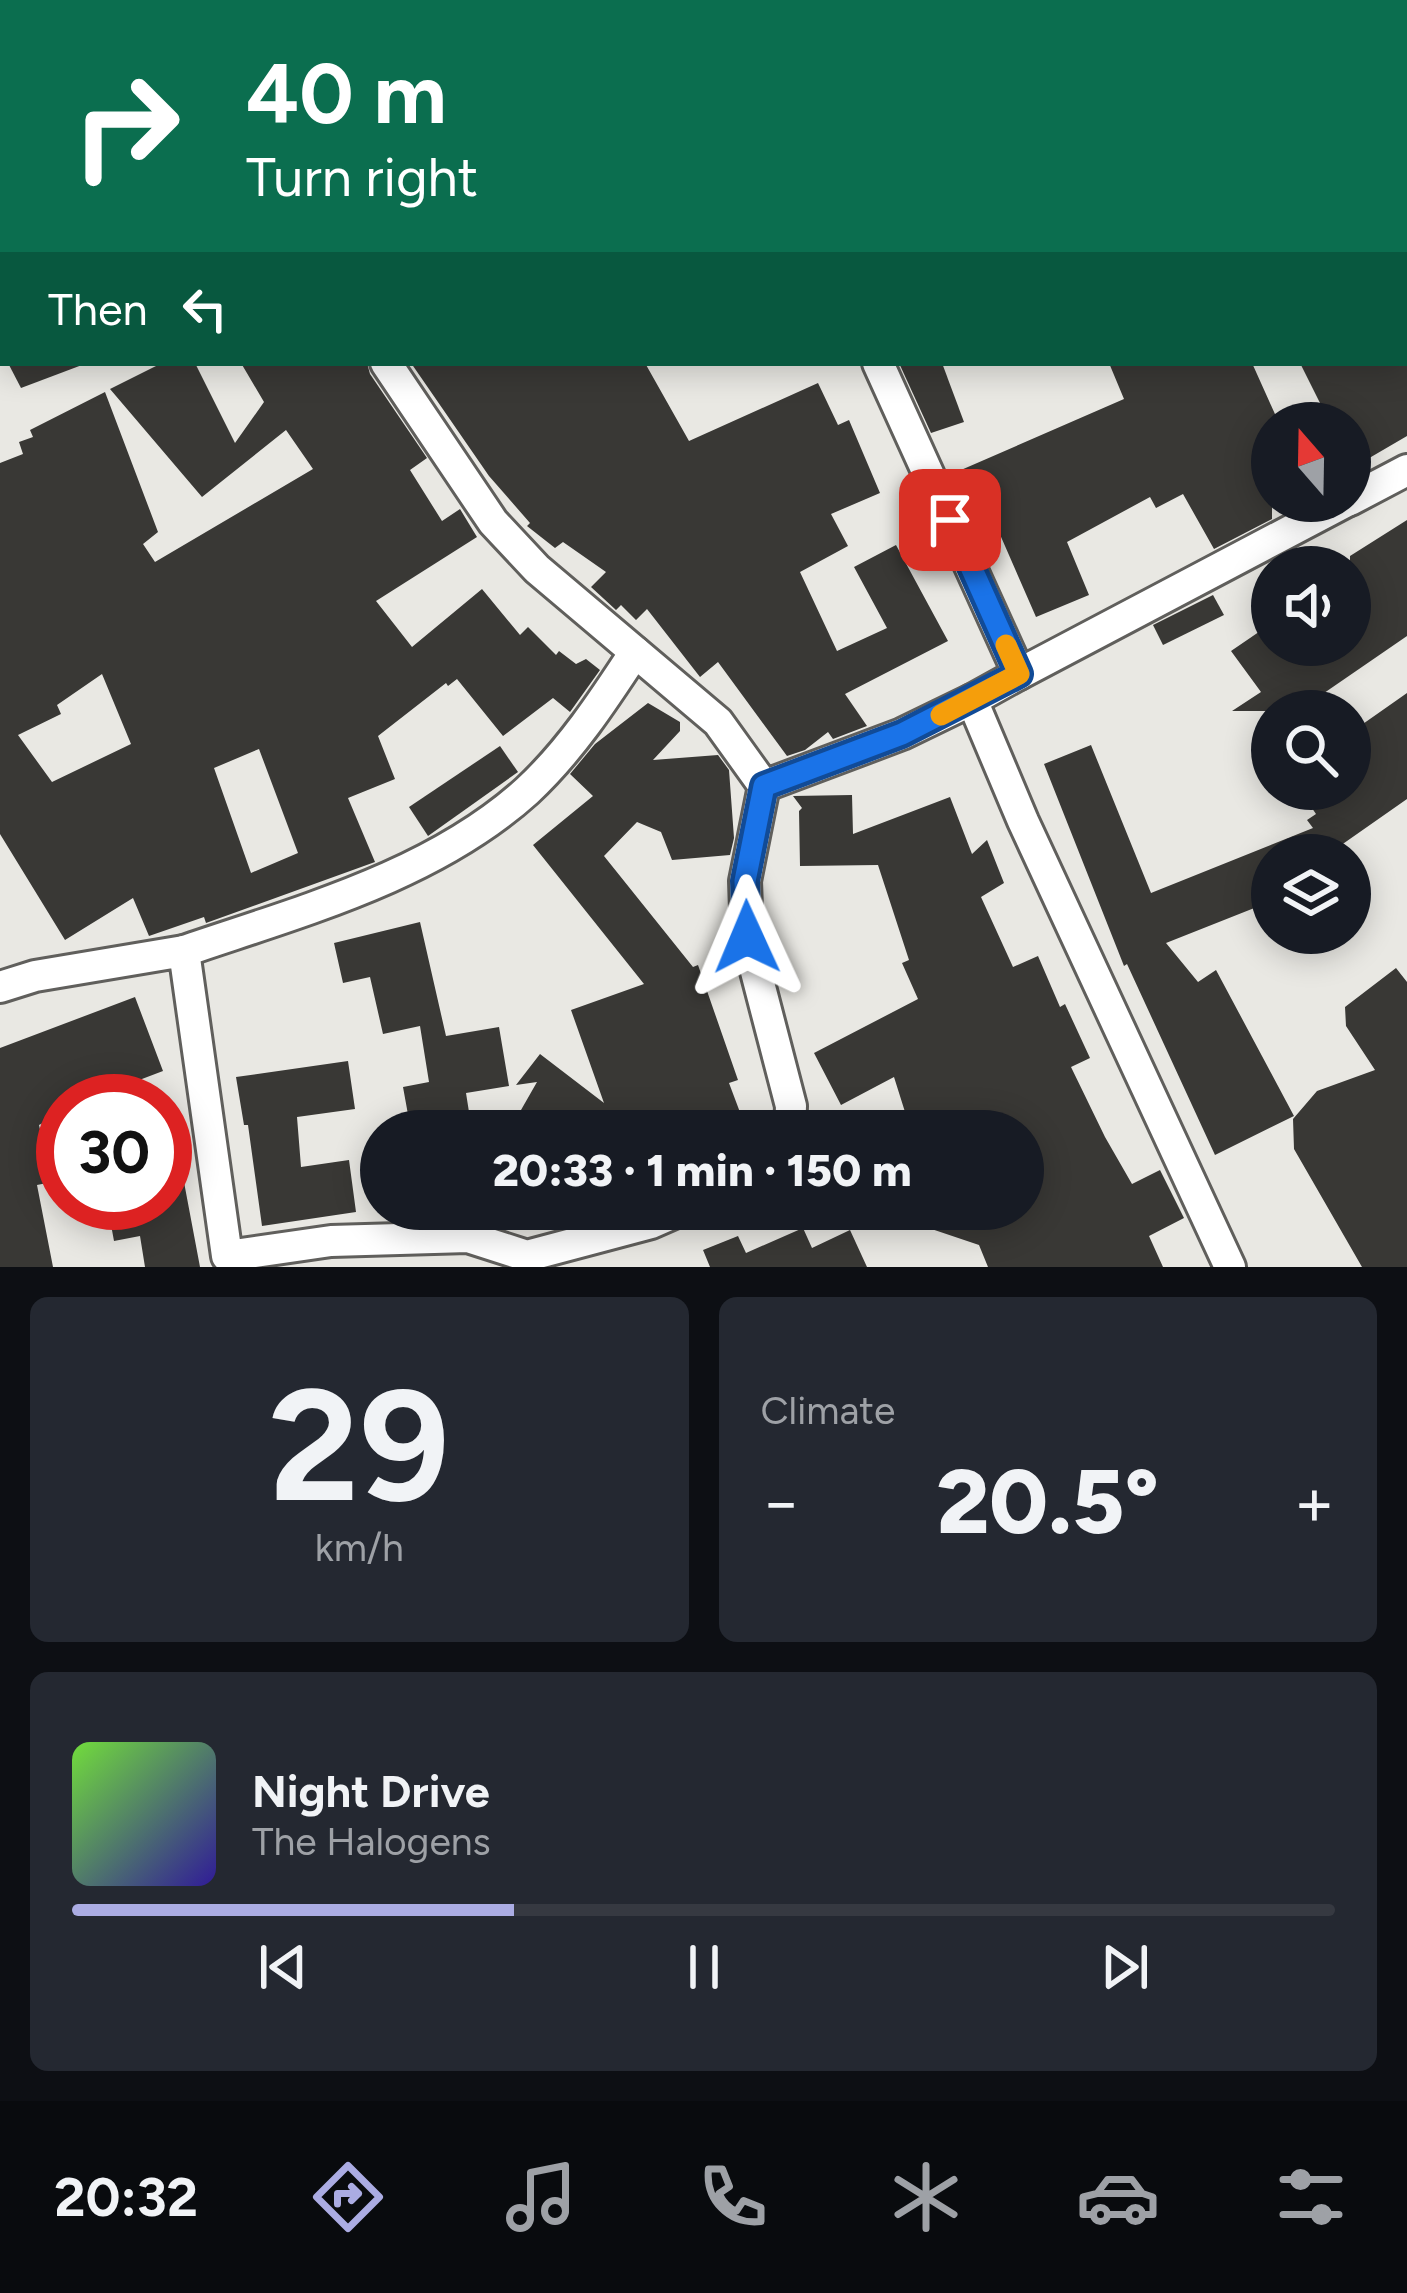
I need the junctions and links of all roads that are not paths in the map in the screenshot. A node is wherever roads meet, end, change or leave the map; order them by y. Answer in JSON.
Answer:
{"nodes":[{"id":1,"x":388,"y":366,"type":"edge"},
{"id":2,"x":879,"y":366,"type":"edge"},
{"id":3,"x":1407,"y":470,"type":"edge"},
{"id":4,"x":1371,"y":489,"type":"edge"},
{"id":5,"x":1307,"y":522,"type":"edge"},
{"id":6,"x":635,"y":652,"type":"junction"},
{"id":7,"x":1019,"y":674,"type":"junction"},
{"id":8,"x":972,"y":700,"type":"junction"},
{"id":9,"x":764,"y":786,"type":"junction"},
{"id":10,"x":184,"y":951,"type":"junction"},
{"id":11,"x":0,"y":987,"type":"edge"},
{"id":12,"x":791,"y":1110,"type":"edge"},
{"id":13,"x":629,"y":1230,"type":"edge"},
{"id":14,"x":228,"y":1261,"type":"edge"},
{"id":15,"x":528,"y":1262,"type":"edge"},
{"id":16,"x":1230,"y":1267,"type":"edge"}],
"edges":[{"from":1,"to":6,"type":"street"},
{"from":2,"to":7,"type":"street"},
{"from":3,"to":4,"type":"street"},
{"from":5,"to":7,"type":"street"},
{"from":6,"to":9,"type":"street"},
{"from":6,"to":10,"type":"street"},
{"from":7,"to":8,"type":"street"},
{"from":8,"to":9,"type":"street"},
{"from":8,"to":16,"type":"street"},
{"from":9,"to":12,"type":"street"},
{"from":10,"to":11,"type":"street"},
{"from":10,"to":14,"type":"street"},
{"from":13,"to":15,"type":"street"},
{"from":14,"to":15,"type":"street"}]}
